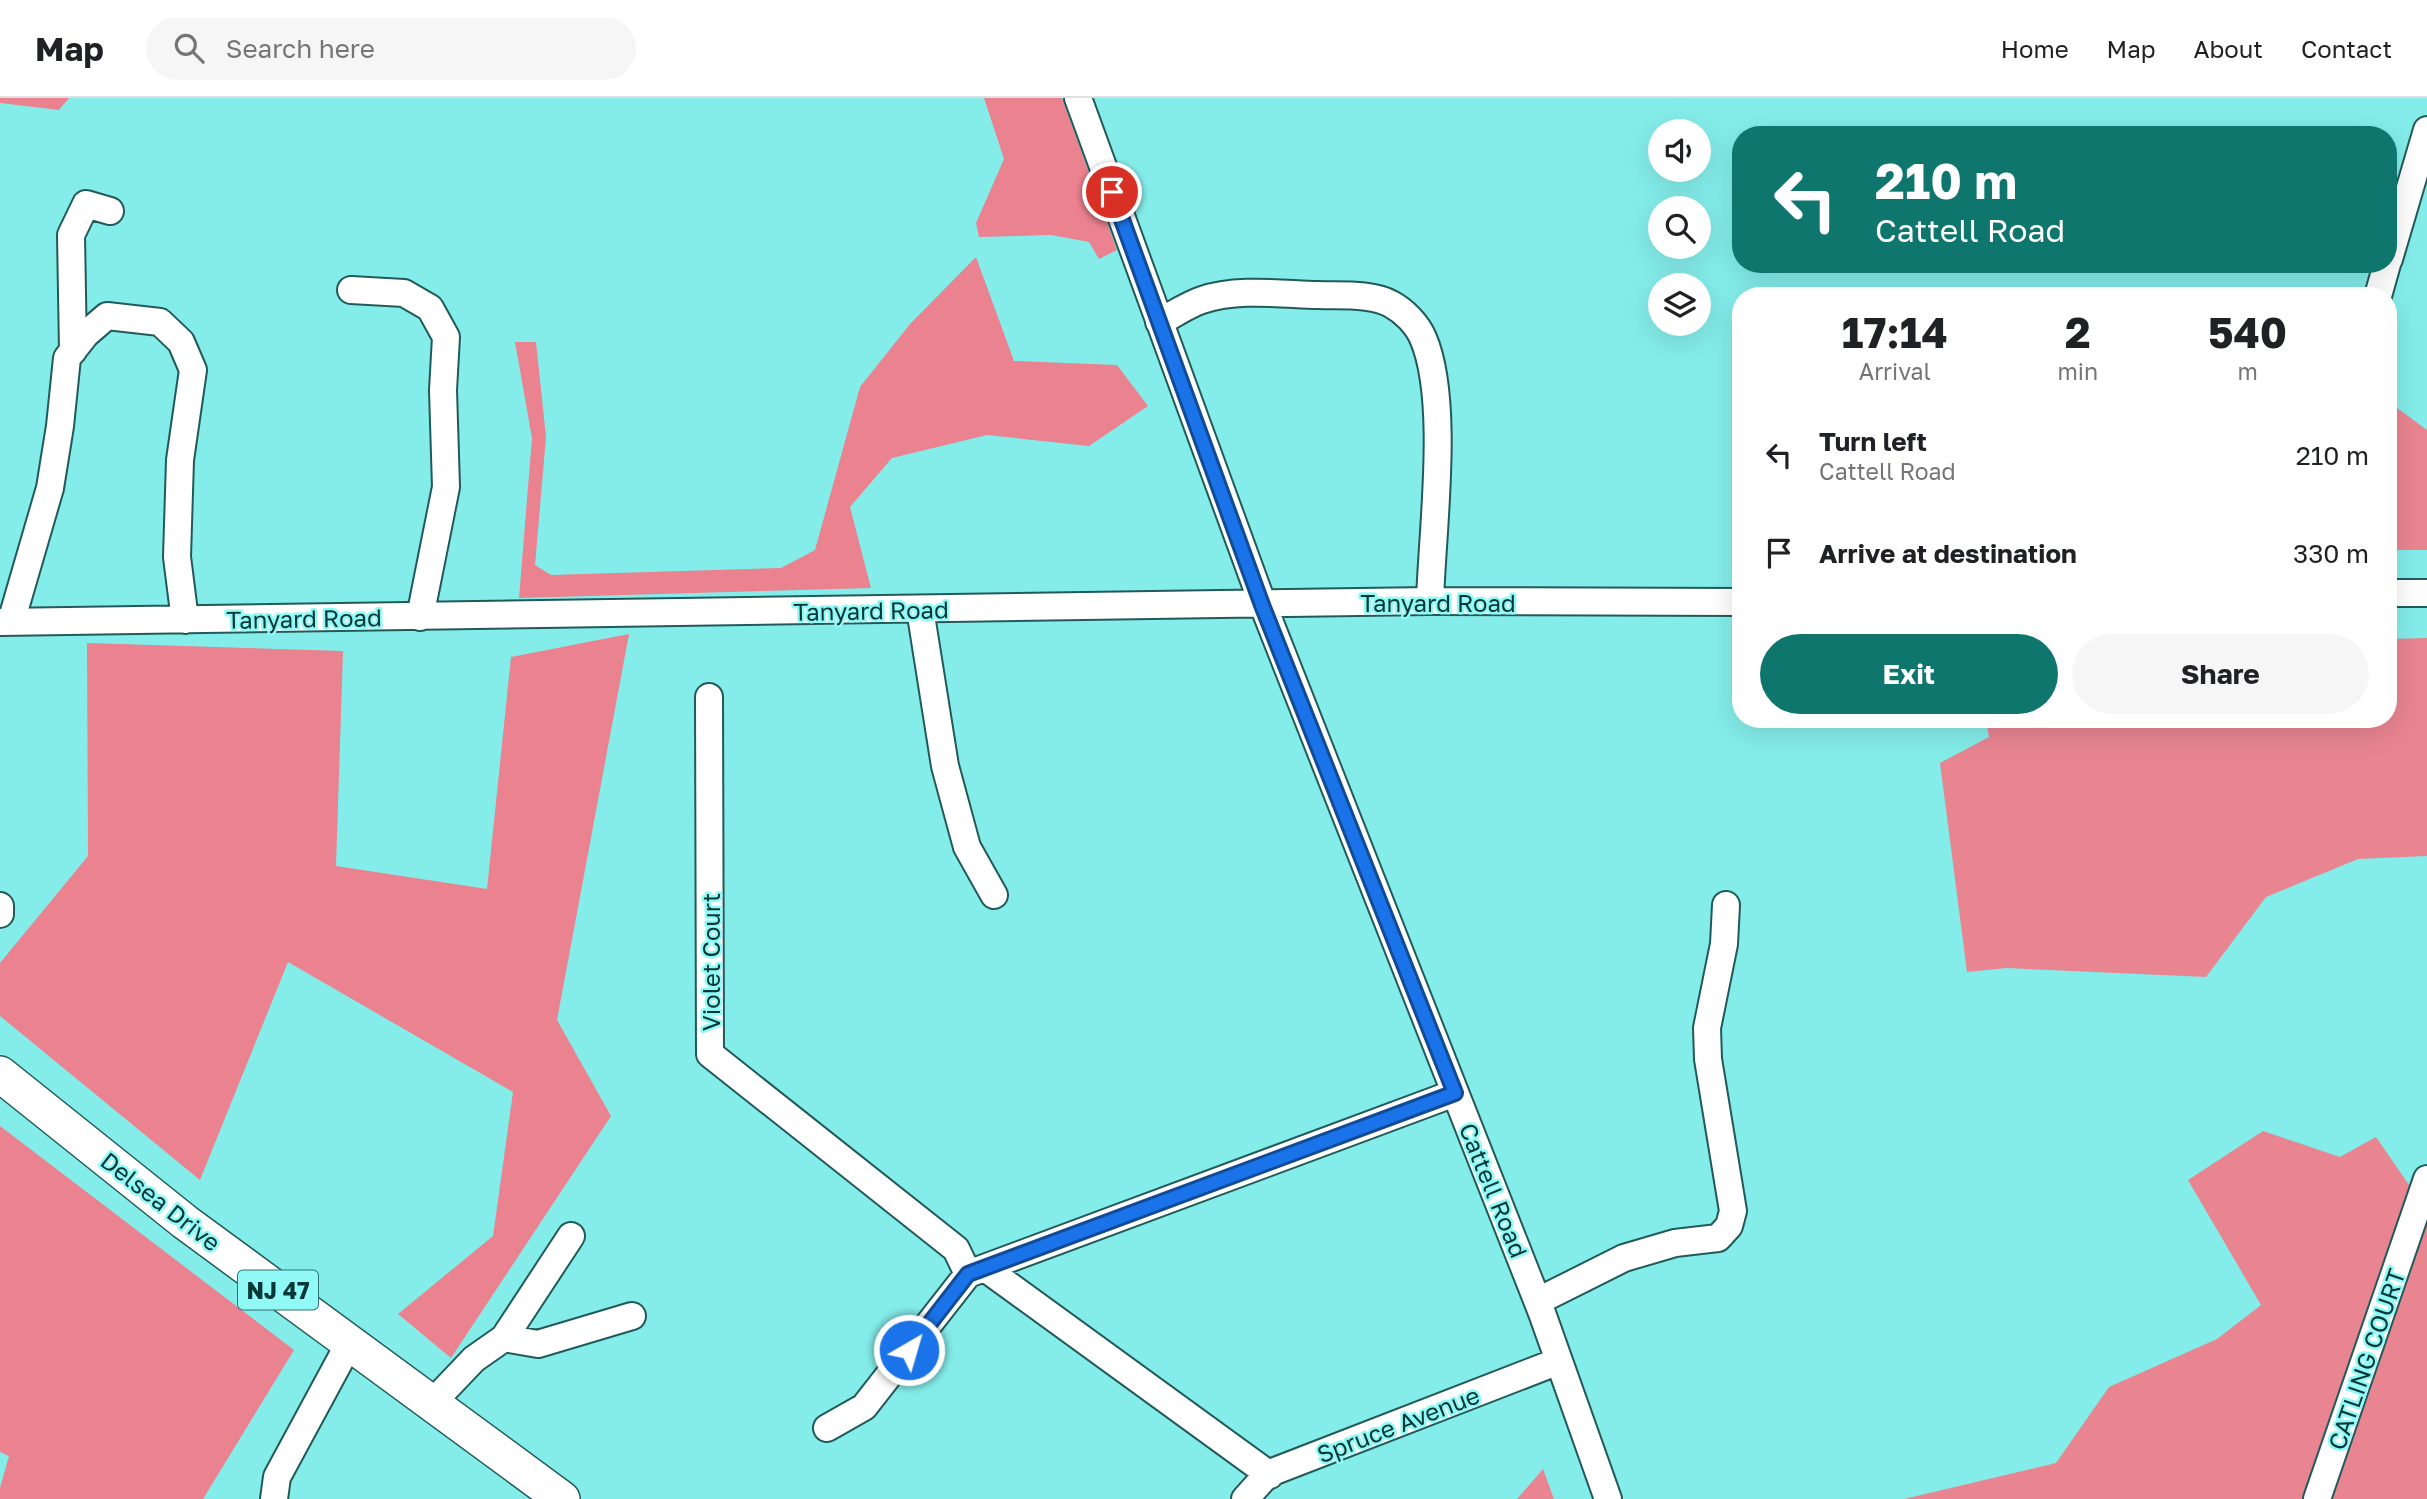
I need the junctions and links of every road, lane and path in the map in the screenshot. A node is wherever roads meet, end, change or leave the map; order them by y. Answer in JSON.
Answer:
{"nodes":[{"id":1,"x":1078,"y":98,"type":"edge"},
{"id":2,"x":2427,"y":130,"type":"edge"},
{"id":3,"x":110,"y":211,"type":"dead end"},
{"id":4,"x":2397,"y":232,"type":"edge"},
{"id":5,"x":351,"y":290,"type":"dead end"},
{"id":6,"x":1159,"y":322,"type":"junction"},
{"id":7,"x":73,"y":351,"type":"junction"},
{"id":8,"x":2397,"y":593,"type":"edge"},
{"id":9,"x":2427,"y":593,"type":"edge"},
{"id":10,"x":1430,"y":601,"type":"junction"},
{"id":11,"x":1732,"y":603,"type":"edge"},
{"id":12,"x":1262,"y":605,"type":"junction"},
{"id":13,"x":920,"y":609,"type":"junction"},
{"id":14,"x":420,"y":617,"type":"junction"},
{"id":15,"x":184,"y":620,"type":"junction"},
{"id":16,"x":6,"y":622,"type":"edge"},
{"id":17,"x":709,"y":697,"type":"dead end"},
{"id":18,"x":994,"y":895,"type":"dead end"},
{"id":19,"x":1726,"y":905,"type":"dead end"},
{"id":20,"x":0,"y":906,"type":"edge"},
{"id":21,"x":0,"y":914,"type":"edge"},
{"id":22,"x":0,"y":1074,"type":"edge"},
{"id":23,"x":1455,"y":1093,"type":"junction"},
{"id":24,"x":2427,"y":1179,"type":"edge"},
{"id":25,"x":571,"y":1236,"type":"dead end"},
{"id":26,"x":977,"y":1271,"type":"junction"},
{"id":27,"x":1538,"y":1301,"type":"junction"},
{"id":28,"x":632,"y":1316,"type":"dead end"},
{"id":29,"x":504,"y":1338,"type":"junction"},
{"id":30,"x":350,"y":1342,"type":"junction"},
{"id":31,"x":1559,"y":1361,"type":"junction"},
{"id":32,"x":433,"y":1402,"type":"junction"},
{"id":33,"x":827,"y":1428,"type":"dead end"},
{"id":34,"x":1270,"y":1475,"type":"junction"},
{"id":35,"x":274,"y":1499,"type":"edge"},
{"id":36,"x":562,"y":1499,"type":"edge"},
{"id":37,"x":1245,"y":1499,"type":"edge"},
{"id":38,"x":1608,"y":1499,"type":"edge"},
{"id":39,"x":2317,"y":1499,"type":"edge"}],
"edges":[{"from":1,"to":6,"type":"street","name":"Cattell Road"},
{"from":2,"to":4,"type":"street"},
{"from":3,"to":7,"type":"street"},
{"from":5,"to":14,"type":"street"},
{"from":6,"to":10,"type":"street"},
{"from":6,"to":12,"type":"street","name":"Cattell Road"},
{"from":7,"to":15,"type":"street"},
{"from":7,"to":16,"type":"street"},
{"from":8,"to":9,"type":"street"},
{"from":10,"to":11,"type":"street","name":"Tanyard Road"},
{"from":10,"to":12,"type":"street","name":"Tanyard Road"},
{"from":12,"to":13,"type":"street","name":"Tanyard Road"},
{"from":12,"to":23,"type":"street","name":"Cattell Road"},
{"from":13,"to":14,"type":"street","name":"Tanyard Road"},
{"from":13,"to":18,"type":"street"},
{"from":14,"to":15,"type":"street","name":"Tanyard Road"},
{"from":15,"to":16,"type":"street","name":"Tanyard Road"},
{"from":17,"to":26,"type":"street","name":"Violet Court"},
{"from":19,"to":27,"type":"street"},
{"from":20,"to":21,"type":"street"},
{"from":22,"to":30,"type":"main road","name":"Delsea Drive","number":"NJ 47"},
{"from":23,"to":26,"type":"street"},
{"from":23,"to":27,"type":"street","name":"Cattell Road"},
{"from":24,"to":39,"type":"street","name":"CATLING COURT"},
{"from":25,"to":29,"type":"street"},
{"from":26,"to":33,"type":"street"},
{"from":26,"to":34,"type":"street"},
{"from":27,"to":31,"type":"street","name":"Cattell Road"},
{"from":28,"to":29,"type":"street"},
{"from":29,"to":32,"type":"street"},
{"from":30,"to":32,"type":"main road","name":"Delsea Drive","number":"NJ 47"},
{"from":30,"to":35,"type":"street"},
{"from":31,"to":34,"type":"street","name":"Spruce Avenue"},
{"from":31,"to":38,"type":"street","name":"Cattell Road"},
{"from":32,"to":36,"type":"main road","name":"Delsea Drive","number":"NJ 47"},
{"from":34,"to":37,"type":"street","name":"Spruce Avenue"}]}
